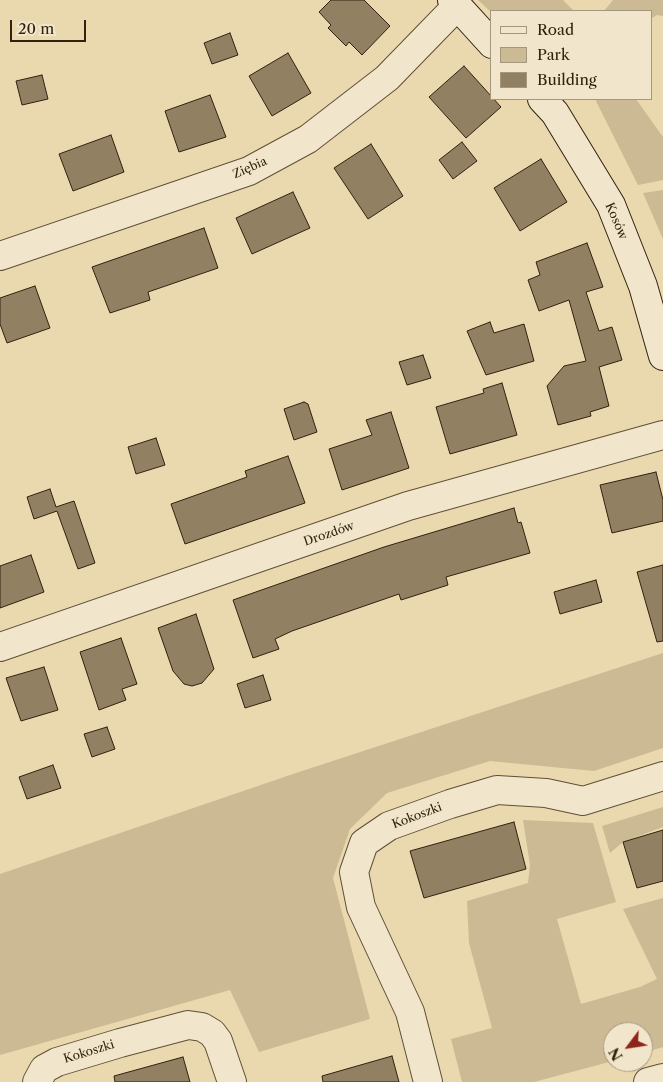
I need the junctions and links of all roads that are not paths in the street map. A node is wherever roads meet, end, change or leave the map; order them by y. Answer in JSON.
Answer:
{"nodes":[{"id":1,"x":455,"y":3,"type":"edge"},
{"id":2,"x":490,"y":42,"type":"edge"},
{"id":3,"x":543,"y":100,"type":"edge"},
{"id":4,"x":0,"y":256,"type":"edge"},
{"id":5,"x":663,"y":356,"type":"edge"},
{"id":6,"x":663,"y":435,"type":"edge"},
{"id":7,"x":0,"y":647,"type":"edge"},
{"id":8,"x":663,"y":776,"type":"edge"},
{"id":9,"x":663,"y":1078,"type":"edge"},
{"id":10,"x":37,"y":1082,"type":"edge"},
{"id":11,"x":232,"y":1082,"type":"edge"},
{"id":12,"x":428,"y":1082,"type":"edge"},
{"id":13,"x":648,"y":1082,"type":"edge"}],
"edges":[{"from":1,"to":2,"type":"street"},
{"from":1,"to":4,"type":"street","name":"Ziębia"},
{"from":3,"to":5,"type":"street","name":"Kosów"},
{"from":6,"to":7,"type":"street","name":"Drozdów"},
{"from":8,"to":12,"type":"street","name":"Kokoszki"},
{"from":9,"to":13,"type":"street"},
{"from":10,"to":11,"type":"street","name":"Kokoszki"}]}
